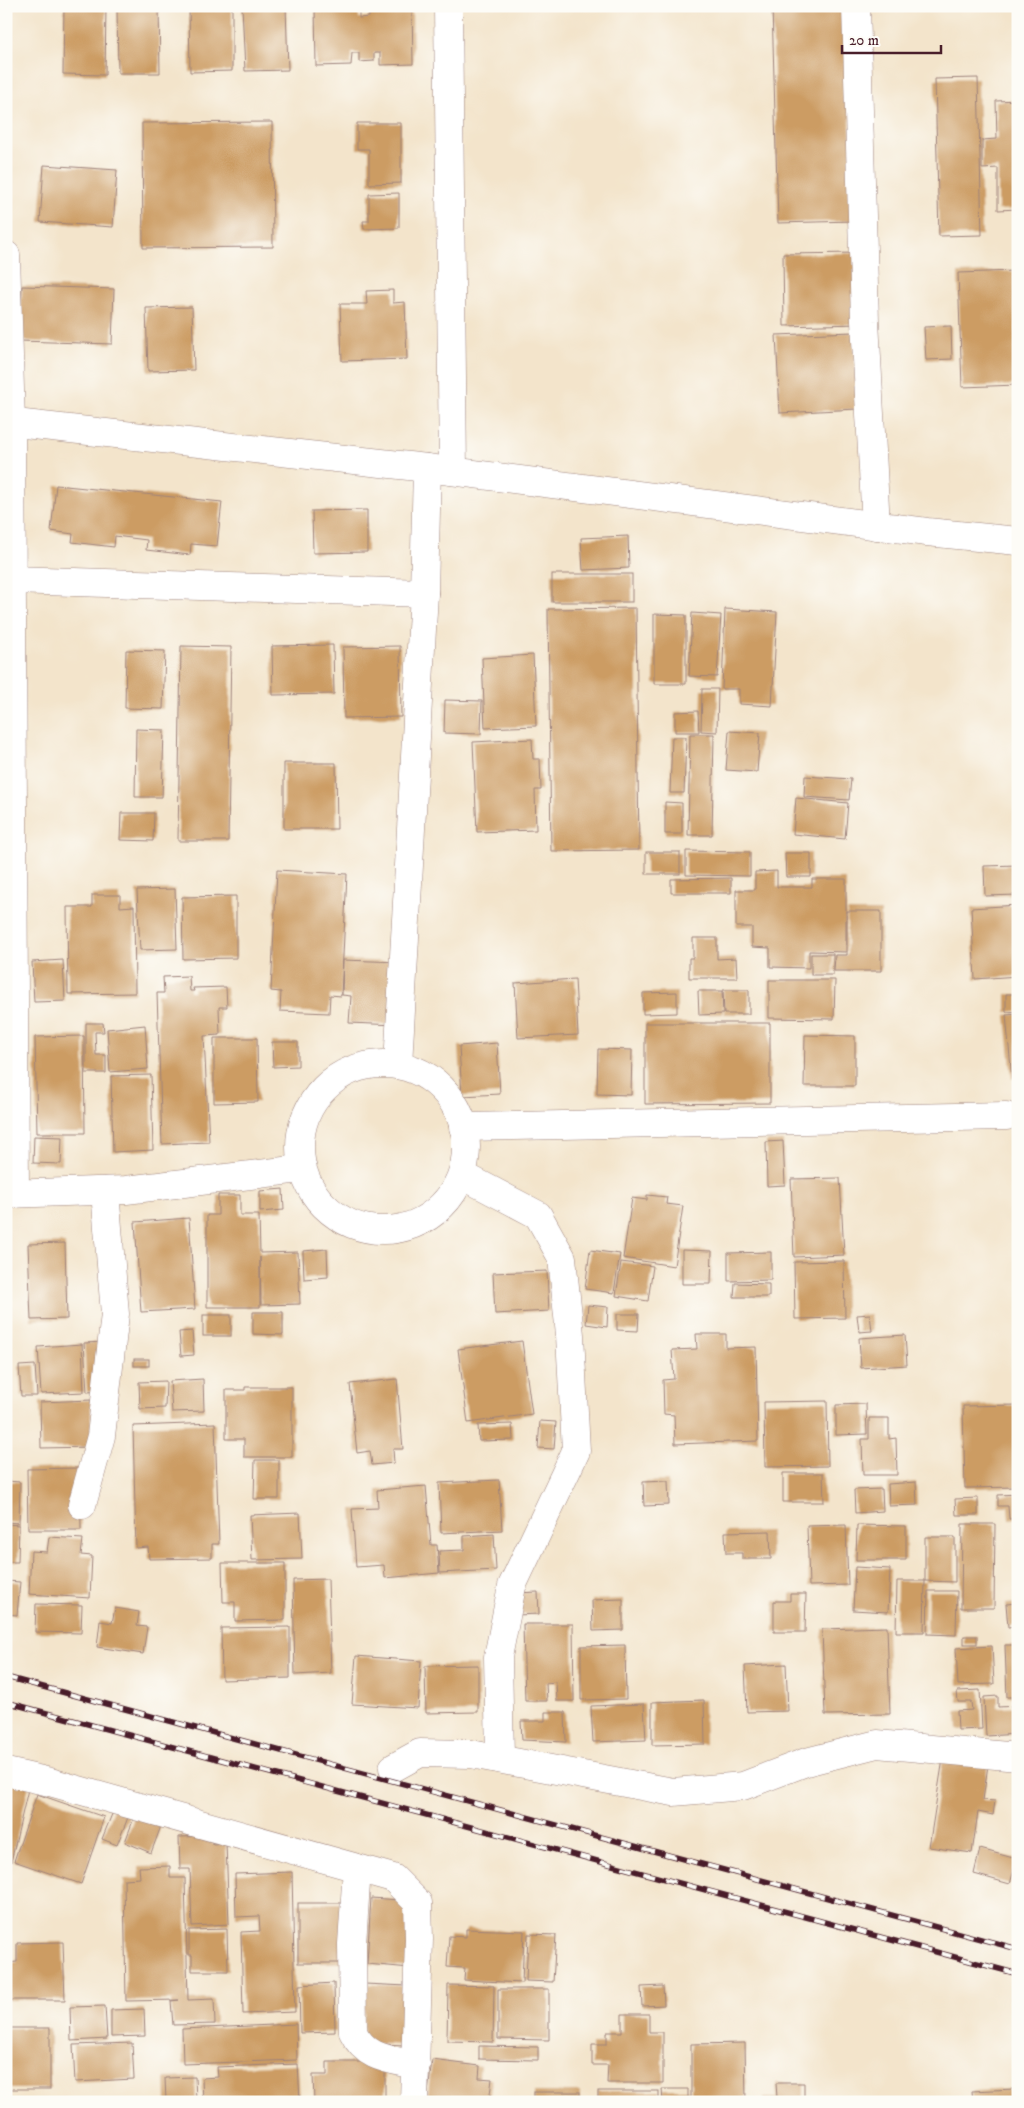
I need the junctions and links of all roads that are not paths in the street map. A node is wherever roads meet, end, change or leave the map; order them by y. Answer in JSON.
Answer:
{"nodes":[{"id":1,"x":448,"y":6,"type":"edge"},
{"id":2,"x":856,"y":6,"type":"edge"},
{"id":3,"x":6,"y":255,"type":"edge"},
{"id":4,"x":9,"y":422,"type":"edge"},
{"id":5,"x":440,"y":470,"type":"junction"},
{"id":6,"x":876,"y":526,"type":"junction"},
{"id":7,"x":1018,"y":541,"type":"edge"},
{"id":8,"x":12,"y":580,"type":"junction"},
{"id":9,"x":424,"y":593,"type":"junction"},
{"id":10,"x":398,"y":1065,"type":"junction"},
{"id":11,"x":1006,"y":1116,"type":"dead end"},
{"id":12,"x":463,"y":1127,"type":"junction"},
{"id":13,"x":300,"y":1169,"type":"junction"},
{"id":14,"x":462,"y":1175,"type":"junction"},
{"id":15,"x":105,"y":1191,"type":"junction"},
{"id":16,"x":10,"y":1194,"type":"edge"},
{"id":17,"x":82,"y":1505,"type":"dead end"},
{"id":18,"x":1018,"y":1757,"type":"edge"},
{"id":19,"x":500,"y":1758,"type":"junction"},
{"id":20,"x":394,"y":1768,"type":"dead end"},
{"id":21,"x":6,"y":1772,"type":"edge"},
{"id":22,"x":357,"y":1868,"type":"junction"},
{"id":23,"x":416,"y":2065,"type":"junction"},
{"id":24,"x":414,"y":2102,"type":"edge"}],
"edges":[{"from":1,"to":5,"type":"street"},
{"from":2,"to":6,"type":"street"},
{"from":3,"to":4,"type":"street"},
{"from":4,"to":5,"type":"street"},
{"from":4,"to":8,"type":"street"},
{"from":5,"to":6,"type":"street"},
{"from":5,"to":9,"type":"street"},
{"from":6,"to":7,"type":"street"},
{"from":8,"to":9,"type":"street"},
{"from":8,"to":16,"type":"street"},
{"from":9,"to":10,"type":"street"},
{"from":10,"to":12,"type":"street"},
{"from":10,"to":13,"type":"street"},
{"from":11,"to":12,"type":"street"},
{"from":12,"to":14,"type":"street"},
{"from":13,"to":14,"type":"street"},
{"from":13,"to":15,"type":"street"},
{"from":14,"to":19,"type":"street"},
{"from":15,"to":16,"type":"street"},
{"from":15,"to":17,"type":"street"},
{"from":18,"to":19,"type":"street"},
{"from":19,"to":20,"type":"street"},
{"from":21,"to":22,"type":"street"},
{"from":22,"to":23,"type":"street"},
{"from":22,"to":23,"type":"street"},
{"from":23,"to":24,"type":"street"}]}
